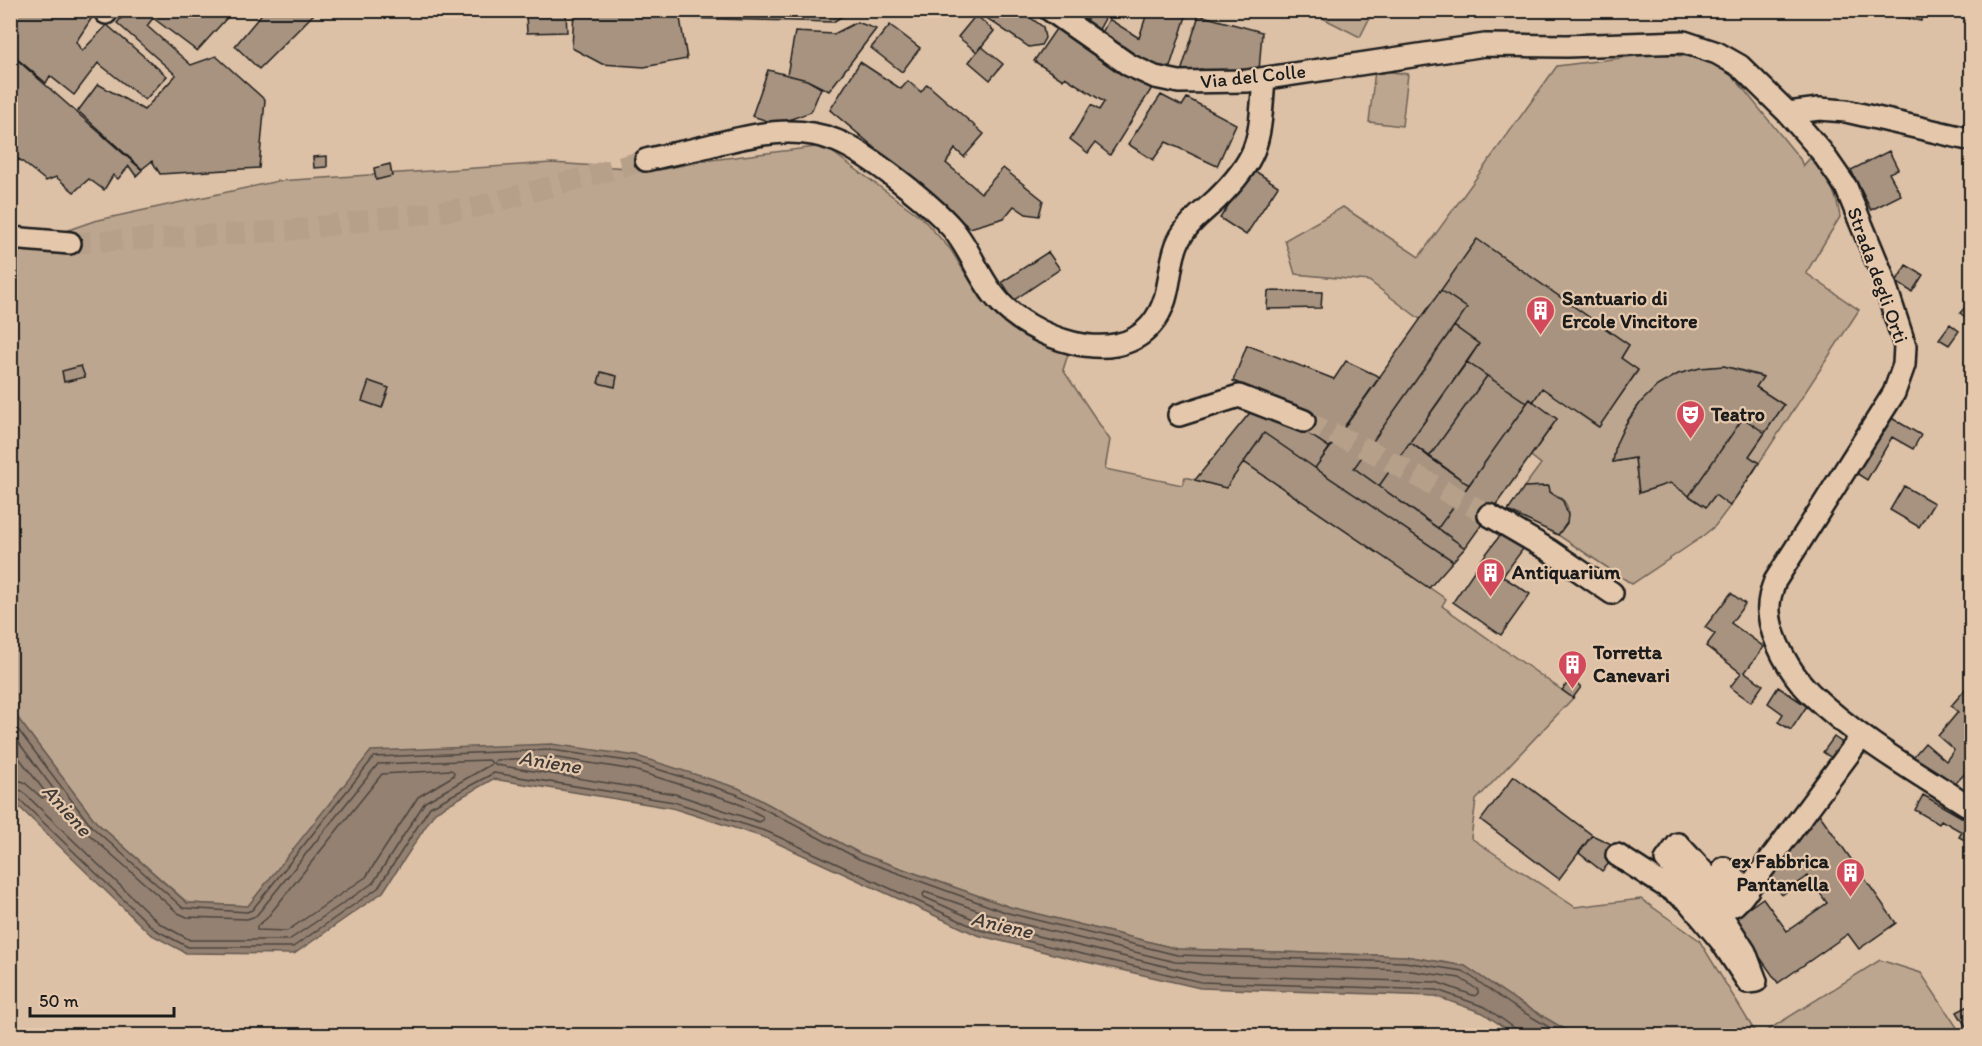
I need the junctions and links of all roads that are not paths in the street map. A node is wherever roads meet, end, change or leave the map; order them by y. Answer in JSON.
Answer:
{"nodes":[{"id":1,"x":1050,"y":10,"type":"edge"},
{"id":2,"x":1438,"y":51,"type":"joint"},
{"id":3,"x":1264,"y":79,"type":"junction"},
{"id":4,"x":1788,"y":113,"type":"junction"},
{"id":5,"x":1971,"y":140,"type":"edge"},
{"id":6,"x":646,"y":160,"type":"tunnel mouth"},
{"id":7,"x":10,"y":238,"type":"edge"},
{"id":8,"x":70,"y":243,"type":"tunnel mouth"},
{"id":9,"x":1179,"y":416,"type":"dead end"},
{"id":10,"x":1304,"y":422,"type":"tunnel mouth"},
{"id":11,"x":1489,"y":515,"type":"tunnel mouth"},
{"id":12,"x":1612,"y":593,"type":"dead end"},
{"id":13,"x":1862,"y":736,"type":"junction"},
{"id":14,"x":1971,"y":807,"type":"edge"},
{"id":15,"x":1617,"y":855,"type":"dead end"},
{"id":16,"x":1724,"y":868,"type":"dead end"},
{"id":17,"x":1748,"y":890,"type":"junction"}],
"edges":[{"from":1,"to":3,"type":"street","name":"Via del Colle"},
{"from":2,"to":3,"type":"street","name":"Via del Colle"},
{"from":2,"to":4,"type":"street","name":"Strada degli Orti"},
{"from":3,"to":6,"type":"street"},
{"from":4,"to":5,"type":"street"},
{"from":4,"to":13,"type":"street","name":"Strada degli Orti"},
{"from":7,"to":8,"type":"street"},
{"from":9,"to":10,"type":"street"},
{"from":11,"to":12,"type":"street"},
{"from":13,"to":14,"type":"street","name":"Strada degli Orti"},
{"from":13,"to":17,"type":"street"},
{"from":15,"to":17,"type":"street"},
{"from":16,"to":17,"type":"street"}]}
